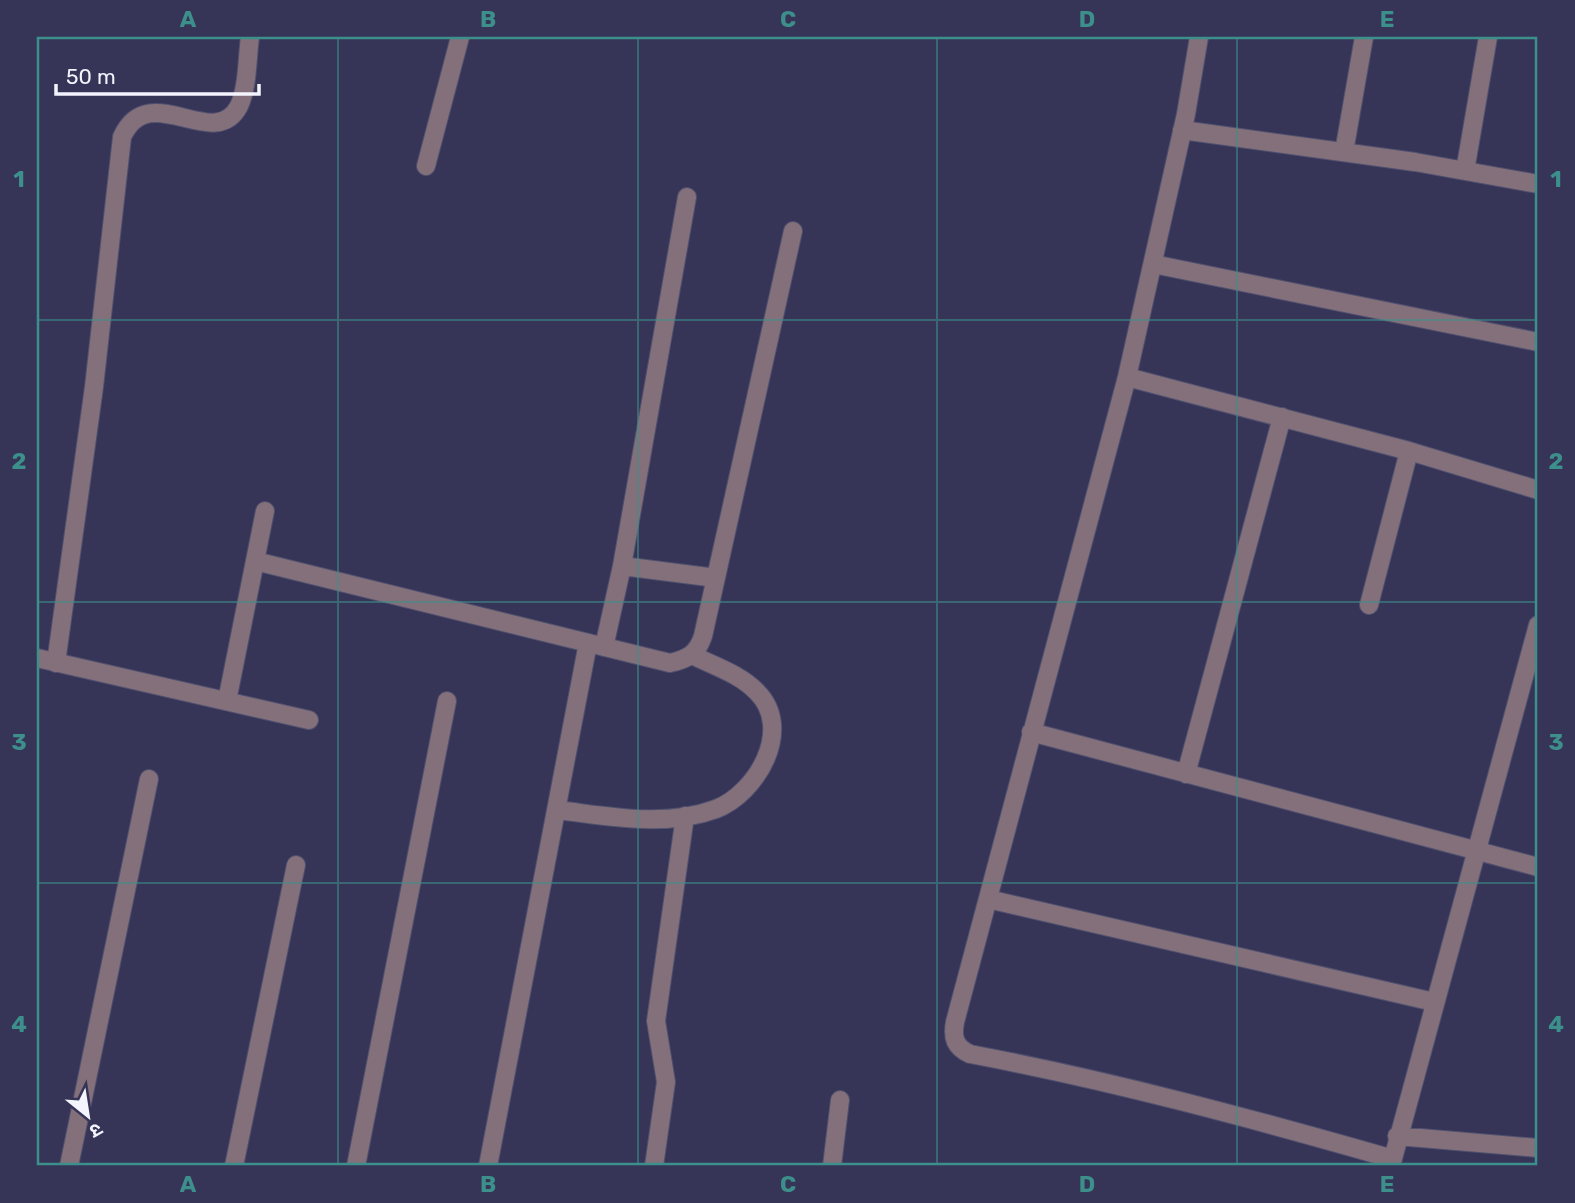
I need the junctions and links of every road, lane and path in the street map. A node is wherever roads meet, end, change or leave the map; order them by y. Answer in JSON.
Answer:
{"nodes":[{"id":1,"x":250,"y":37,"type":"edge"},
{"id":2,"x":460,"y":37,"type":"edge"},
{"id":3,"x":1199,"y":37,"type":"edge"},
{"id":4,"x":1364,"y":37,"type":"edge"},
{"id":5,"x":1488,"y":37,"type":"edge"},
{"id":6,"x":1182,"y":130,"type":"junction"},
{"id":7,"x":1344,"y":152,"type":"junction"},
{"id":8,"x":426,"y":166,"type":"dead end"},
{"id":9,"x":1465,"y":171,"type":"junction"},
{"id":10,"x":1538,"y":184,"type":"edge"},
{"id":11,"x":687,"y":197,"type":"dead end"},
{"id":12,"x":793,"y":232,"type":"dead end"},
{"id":13,"x":1153,"y":264,"type":"junction"},
{"id":14,"x":1538,"y":342,"type":"edge"},
{"id":15,"x":1127,"y":377,"type":"junction"},
{"id":16,"x":1282,"y":418,"type":"junction"},
{"id":17,"x":1409,"y":451,"type":"junction"},
{"id":18,"x":1538,"y":490,"type":"edge"},
{"id":19,"x":265,"y":511,"type":"dead end"},
{"id":20,"x":255,"y":561,"type":"junction"},
{"id":21,"x":622,"y":566,"type":"junction"},
{"id":22,"x":716,"y":578,"type":"junction"},
{"id":23,"x":1369,"y":605,"type":"dead end"},
{"id":24,"x":1538,"y":625,"type":"edge"},
{"id":25,"x":596,"y":645,"type":"junction"},
{"id":26,"x":692,"y":655,"type":"junction"},
{"id":27,"x":37,"y":658,"type":"edge"},
{"id":28,"x":55,"y":663,"type":"junction"},
{"id":29,"x":227,"y":701,"type":"junction"},
{"id":30,"x":447,"y":701,"type":"dead end"},
{"id":31,"x":309,"y":720,"type":"dead end"},
{"id":32,"x":1031,"y":732,"type":"junction"},
{"id":33,"x":1186,"y":774,"type":"junction"},
{"id":34,"x":149,"y":779,"type":"dead end"},
{"id":35,"x":557,"y":810,"type":"junction"},
{"id":36,"x":685,"y":816,"type":"junction"},
{"id":37,"x":1476,"y":850,"type":"junction"},
{"id":38,"x":296,"y":865,"type":"dead end"},
{"id":39,"x":1538,"y":867,"type":"edge"},
{"id":40,"x":988,"y":898,"type":"junction"},
{"id":41,"x":1434,"y":1002,"type":"junction"},
{"id":42,"x":840,"y":1100,"type":"dead end"},
{"id":43,"x":1397,"y":1136,"type":"junction"},
{"id":44,"x":1538,"y":1148,"type":"edge"},
{"id":45,"x":1392,"y":1163,"type":"edge"},
{"id":46,"x":69,"y":1166,"type":"edge"},
{"id":47,"x":234,"y":1166,"type":"edge"},
{"id":48,"x":356,"y":1166,"type":"edge"},
{"id":49,"x":488,"y":1166,"type":"edge"},
{"id":50,"x":654,"y":1166,"type":"edge"},
{"id":51,"x":832,"y":1166,"type":"edge"}],
"edges":[{"from":1,"to":28,"type":"street"},
{"from":2,"to":8,"type":"street"},
{"from":3,"to":6,"type":"street"},
{"from":4,"to":7,"type":"street"},
{"from":5,"to":9,"type":"street"},
{"from":6,"to":7,"type":"street"},
{"from":6,"to":13,"type":"street"},
{"from":7,"to":9,"type":"street"},
{"from":9,"to":10,"type":"street"},
{"from":11,"to":21,"type":"street"},
{"from":12,"to":22,"type":"street"},
{"from":13,"to":14,"type":"street"},
{"from":13,"to":15,"type":"street"},
{"from":15,"to":16,"type":"street"},
{"from":15,"to":32,"type":"street"},
{"from":16,"to":17,"type":"street"},
{"from":16,"to":33,"type":"street"},
{"from":17,"to":18,"type":"street"},
{"from":17,"to":23,"type":"street"},
{"from":19,"to":20,"type":"street"},
{"from":20,"to":25,"type":"street"},
{"from":20,"to":29,"type":"street"},
{"from":21,"to":22,"type":"street"},
{"from":21,"to":25,"type":"street"},
{"from":22,"to":26,"type":"street"},
{"from":24,"to":37,"type":"street"},
{"from":25,"to":26,"type":"street"},
{"from":25,"to":35,"type":"street"},
{"from":26,"to":36,"type":"street"},
{"from":27,"to":28,"type":"street"},
{"from":28,"to":29,"type":"street"},
{"from":29,"to":31,"type":"street"},
{"from":30,"to":48,"type":"street"},
{"from":32,"to":33,"type":"street"},
{"from":32,"to":40,"type":"street"},
{"from":33,"to":37,"type":"street"},
{"from":34,"to":46,"type":"street"},
{"from":35,"to":36,"type":"street"},
{"from":35,"to":49,"type":"street"},
{"from":36,"to":50,"type":"street"},
{"from":37,"to":39,"type":"street"},
{"from":37,"to":41,"type":"street"},
{"from":38,"to":47,"type":"street"},
{"from":40,"to":41,"type":"street"},
{"from":40,"to":45,"type":"street"},
{"from":41,"to":43,"type":"street"},
{"from":42,"to":51,"type":"street"},
{"from":43,"to":44,"type":"street"},
{"from":43,"to":45,"type":"street"}]}
